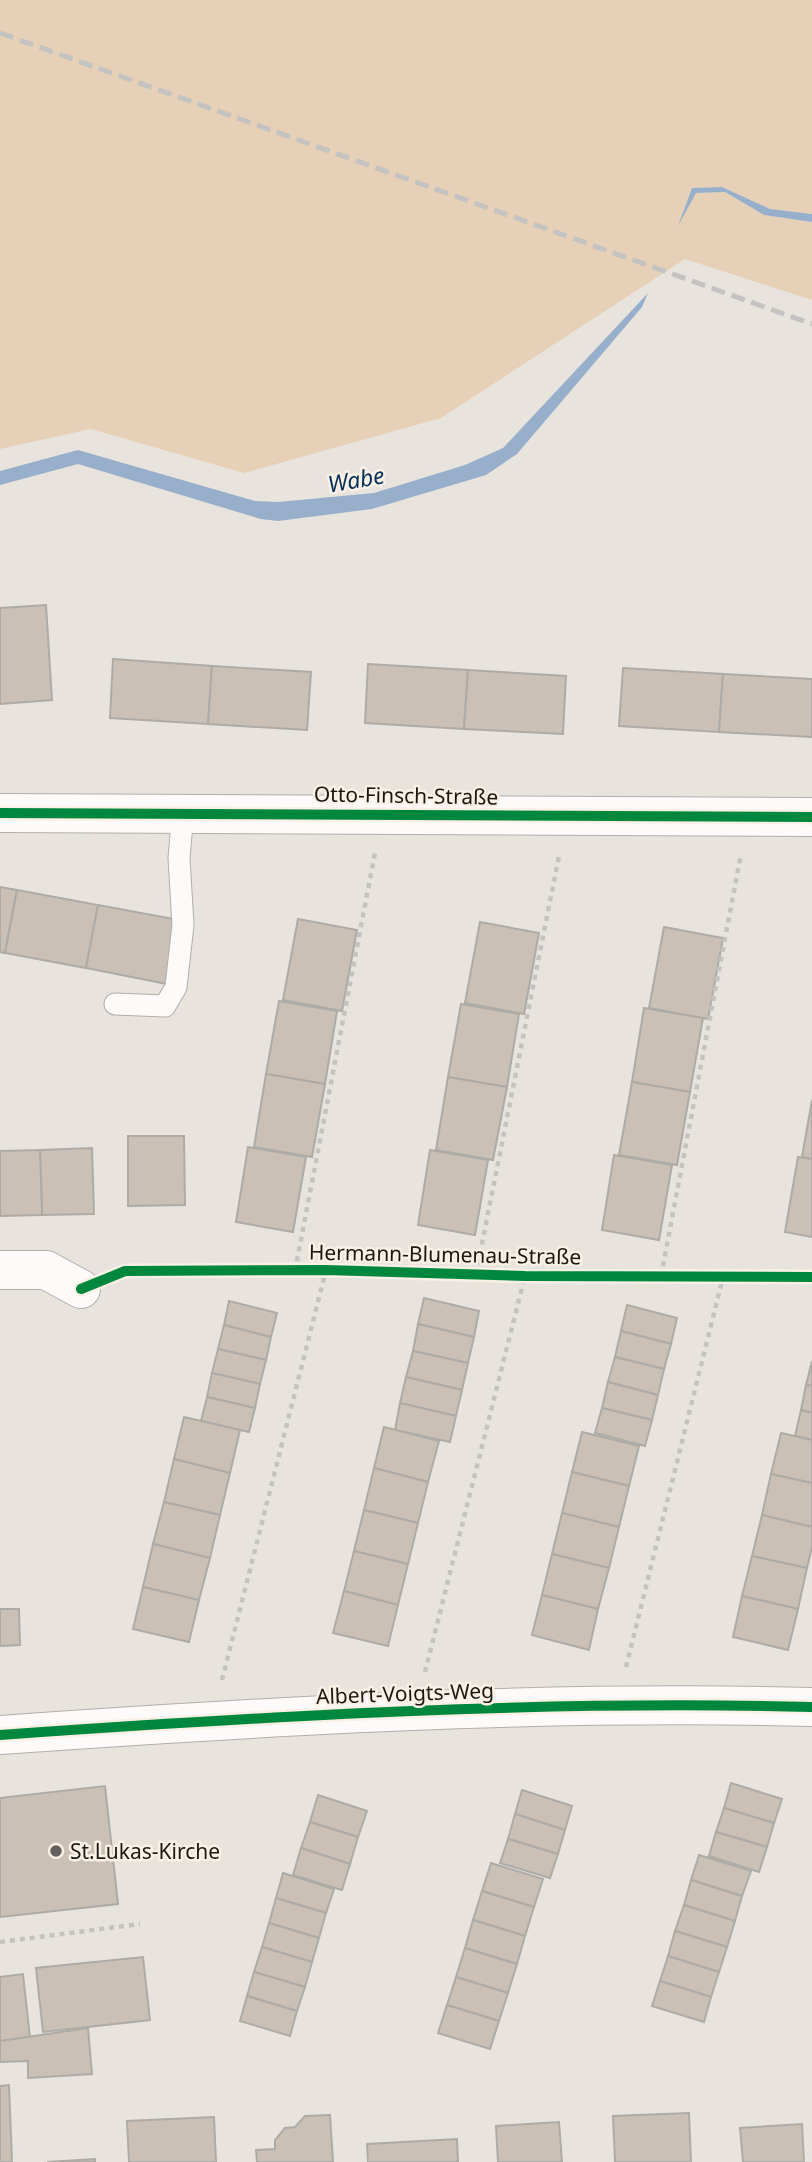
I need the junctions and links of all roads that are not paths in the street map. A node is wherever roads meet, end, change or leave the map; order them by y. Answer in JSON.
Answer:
{"nodes":[{"id":1,"x":0,"y":813,"type":"edge"},
{"id":2,"x":184,"y":813,"type":"junction"},
{"id":3,"x":812,"y":817,"type":"edge"},
{"id":4,"x":115,"y":1004,"type":"dead end"},
{"id":5,"x":0,"y":1270,"type":"edge"},
{"id":6,"x":81,"y":1289,"type":"dead end"},
{"id":7,"x":812,"y":1707,"type":"edge"},
{"id":8,"x":0,"y":1735,"type":"edge"}],
"edges":[{"from":1,"to":2,"type":"street","name":"Otto-Finsch-Straße"},
{"from":2,"to":3,"type":"street","name":"Otto-Finsch-Straße"},
{"from":2,"to":4,"type":"lane"},
{"from":5,"to":6,"type":"street"},
{"from":7,"to":8,"type":"street","name":"Albert-Voigts-Weg"}]}
